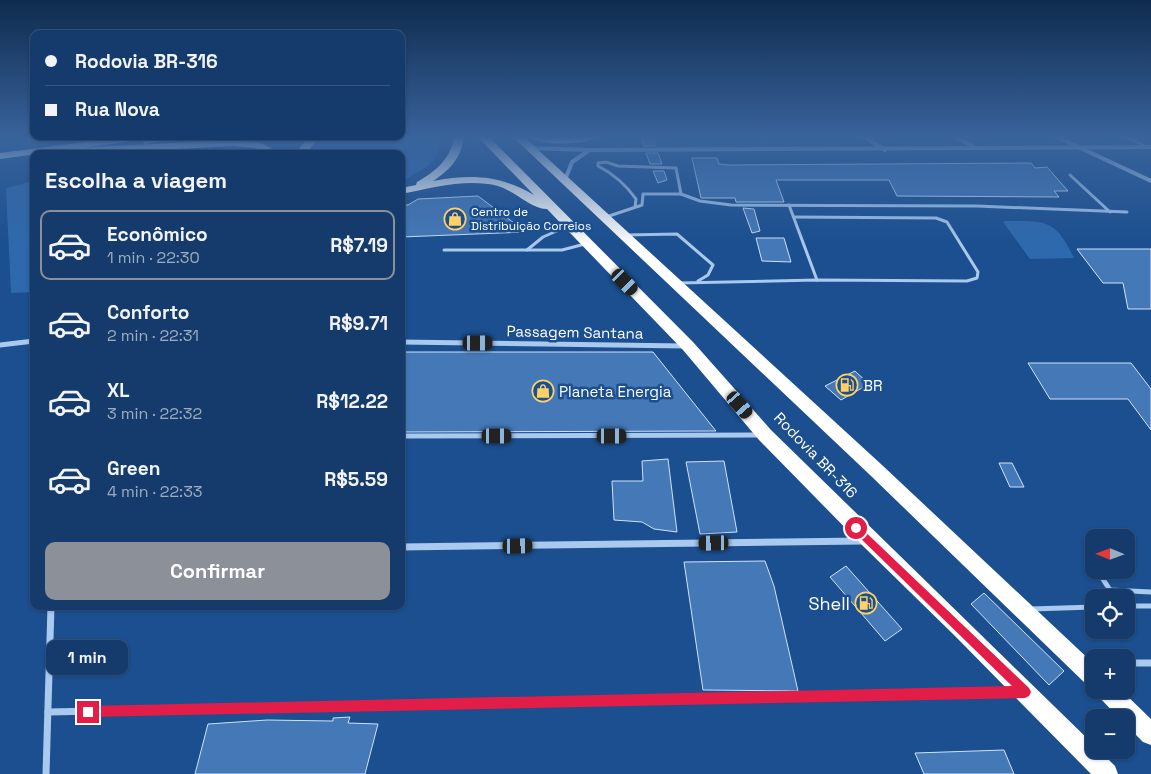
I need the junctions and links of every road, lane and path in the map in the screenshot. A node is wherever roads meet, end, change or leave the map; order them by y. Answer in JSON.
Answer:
{"nodes":[{"id":1,"x":439,"y":172,"type":"edge"},
{"id":2,"x":518,"y":172,"type":"edge"},
{"id":3,"x":558,"y":172,"type":"edge"},
{"id":4,"x":567,"y":172,"type":"edge"},
{"id":5,"x":611,"y":172,"type":"edge"},
{"id":6,"x":677,"y":172,"type":"edge"},
{"id":7,"x":1132,"y":172,"type":"edge"},
{"id":8,"x":1070,"y":175,"type":"dead end"},
{"id":9,"x":565,"y":180,"type":"junction"},
{"id":10,"x":1151,"y":181,"type":"edge"},
{"id":11,"x":406,"y":190,"type":"edge"},
{"id":12,"x":633,"y":194,"type":"junction"},
{"id":13,"x":644,"y":194,"type":"junction"},
{"id":14,"x":681,"y":194,"type":"junction"},
{"id":15,"x":789,"y":205,"type":"junction"},
{"id":16,"x":635,"y":207,"type":"junction"},
{"id":17,"x":557,"y":212,"type":"junction"},
{"id":18,"x":1110,"y":212,"type":"junction"},
{"id":19,"x":1127,"y":212,"type":"dead end"},
{"id":20,"x":794,"y":217,"type":"junction"},
{"id":21,"x":604,"y":218,"type":"junction"},
{"id":22,"x":570,"y":226,"type":"junction"},
{"id":23,"x":622,"y":235,"type":"junction"},
{"id":24,"x":588,"y":244,"type":"junction"},
{"id":25,"x":444,"y":250,"type":"dead end"},
{"id":26,"x":526,"y":250,"type":"junction"},
{"id":27,"x":817,"y":280,"type":"junction"},
{"id":28,"x":674,"y":283,"type":"junction"},
{"id":29,"x":696,"y":283,"type":"junction"},
{"id":30,"x":30,"y":341,"type":"edge"},
{"id":31,"x":405,"y":342,"type":"edge"},
{"id":32,"x":0,"y":345,"type":"edge"},
{"id":33,"x":688,"y":346,"type":"junction"},
{"id":34,"x":765,"y":435,"type":"junction"},
{"id":35,"x":405,"y":436,"type":"edge"},
{"id":36,"x":870,"y":541,"type":"junction"},
{"id":37,"x":405,"y":547,"type":"edge"},
{"id":38,"x":1102,"y":579,"type":"edge"},
{"id":39,"x":1151,"y":592,"type":"edge"},
{"id":40,"x":1135,"y":606,"type":"edge"},
{"id":41,"x":1151,"y":606,"type":"edge"},
{"id":42,"x":1085,"y":607,"type":"edge"},
{"id":43,"x":1021,"y":609,"type":"junction"},
{"id":44,"x":51,"y":610,"type":"edge"},
{"id":45,"x":1078,"y":663,"type":"junction"},
{"id":46,"x":1085,"y":663,"type":"edge"},
{"id":47,"x":1135,"y":663,"type":"edge"},
{"id":48,"x":1151,"y":663,"type":"edge"},
{"id":49,"x":1085,"y":670,"type":"edge"},
{"id":50,"x":1025,"y":692,"type":"junction"},
{"id":51,"x":1115,"y":699,"type":"edge"},
{"id":52,"x":48,"y":712,"type":"junction"},
{"id":53,"x":1151,"y":734,"type":"edge"},
{"id":54,"x":46,"y":774,"type":"edge"},
{"id":55,"x":1106,"y":774,"type":"edge"}],
"edges":[{"from":1,"to":11,"type":"highway"},
{"from":2,"to":17,"type":"highway","name":"Rodovia BR-316"},
{"from":3,"to":9,"type":"highway","name":"Rodovia BR-316"},
{"from":4,"to":9,"type":"street"},
{"from":5,"to":12,"type":"lane"},
{"from":6,"to":14,"type":"lane"},
{"from":7,"to":10,"type":"street"},
{"from":8,"to":18,"type":"lane"},
{"from":9,"to":21,"type":"highway","name":"Rodovia BR-316"},
{"from":11,"to":17,"type":"highway"},
{"from":12,"to":13,"type":"lane"},
{"from":12,"to":16,"type":"lane"},
{"from":13,"to":14,"type":"lane"},
{"from":13,"to":16,"type":"lane"},
{"from":14,"to":15,"type":"lane"},
{"from":15,"to":18,"type":"lane"},
{"from":15,"to":20,"type":"lane"},
{"from":16,"to":21,"type":"lane"},
{"from":17,"to":22,"type":"highway","name":"Rodovia BR-316"},
{"from":18,"to":19,"type":"lane"},
{"from":20,"to":27,"type":"lane"},
{"from":20,"to":27,"type":"lane"},
{"from":21,"to":23,"type":"highway","name":"Rodovia BR-316"},
{"from":22,"to":24,"type":"highway","name":"Rodovia BR-316"},
{"from":22,"to":26,"type":"lane"},
{"from":23,"to":28,"type":"highway","name":"Rodovia BR-316"},
{"from":23,"to":29,"type":"lane"},
{"from":24,"to":26,"type":"lane"},
{"from":24,"to":33,"type":"highway","name":"Rodovia BR-316"},
{"from":25,"to":26,"type":"lane"},
{"from":27,"to":29,"type":"lane"},
{"from":28,"to":29,"type":"lane"},
{"from":28,"to":43,"type":"highway","name":"Rodovia BR-316"},
{"from":30,"to":32,"type":"street"},
{"from":31,"to":33,"type":"street","name":"Passagem Santana"},
{"from":33,"to":34,"type":"highway","name":"Rodovia BR-316"},
{"from":34,"to":35,"type":"street"},
{"from":34,"to":36,"type":"highway","name":"Rodovia BR-316"},
{"from":36,"to":37,"type":"street"},
{"from":36,"to":50,"type":"highway","name":"Rodovia BR-316"},
{"from":38,"to":39,"type":"lane"},
{"from":40,"to":41,"type":"lane"},
{"from":42,"to":43,"type":"lane"},
{"from":43,"to":45,"type":"highway","name":"Rodovia BR-316"},
{"from":44,"to":52,"type":"street"},
{"from":45,"to":46,"type":"street"},
{"from":45,"to":49,"type":"highway","name":"Rodovia BR-316"},
{"from":47,"to":48,"type":"street"},
{"from":50,"to":52,"type":"street"},
{"from":50,"to":55,"type":"highway","name":"Rodovia BR-316"},
{"from":51,"to":53,"type":"highway"},
{"from":52,"to":54,"type":"street"}]}
